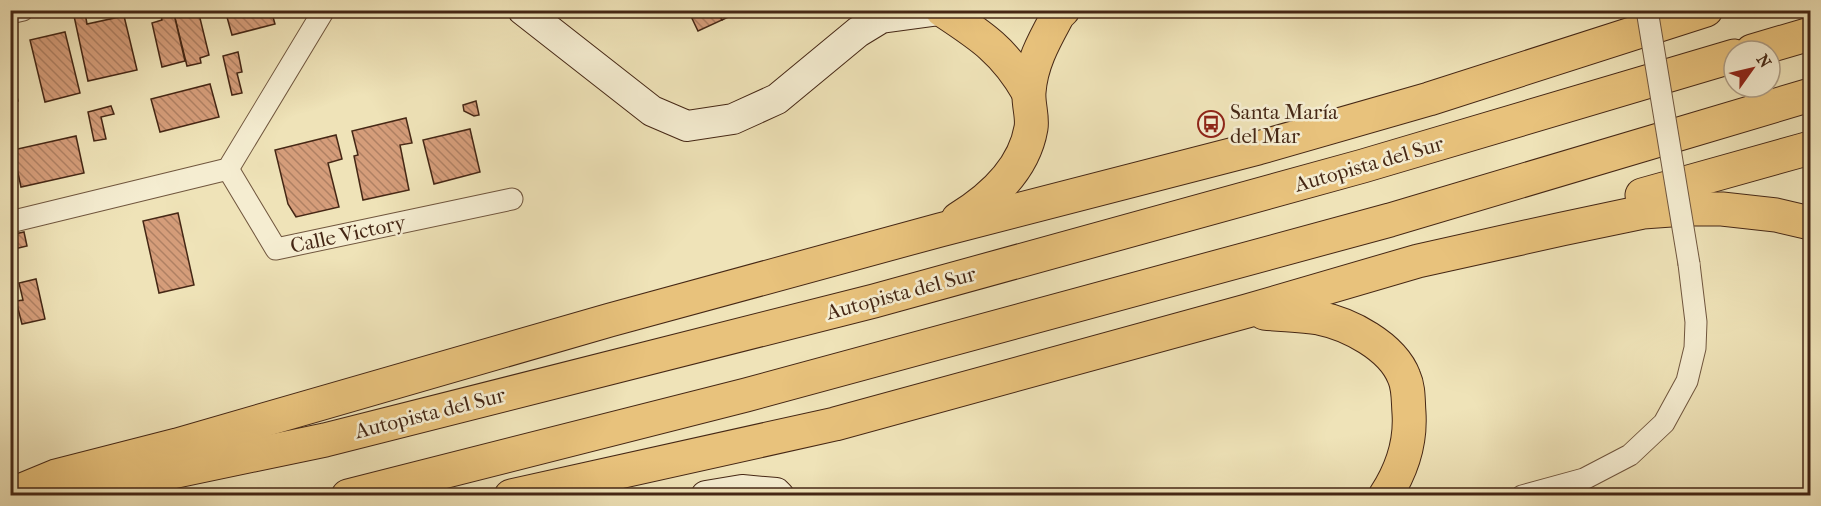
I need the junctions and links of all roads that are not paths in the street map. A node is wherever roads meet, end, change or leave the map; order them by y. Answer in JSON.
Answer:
{"nodes":[{"id":1,"x":23,"y":10,"type":"edge"},
{"id":2,"x":324,"y":10,"type":"edge"},
{"id":3,"x":523,"y":10,"type":"edge"},
{"id":4,"x":941,"y":10,"type":"edge"},
{"id":5,"x":1063,"y":10,"type":"edge"},
{"id":6,"x":1647,"y":10,"type":"edge"},
{"id":7,"x":1706,"y":10,"type":"edge"},
{"id":8,"x":10,"y":13,"type":"edge"},
{"id":9,"x":1810,"y":34,"type":"edge"},
{"id":10,"x":1782,"y":42,"type":"edge"},
{"id":11,"x":1722,"y":60,"type":"edge"},
{"id":12,"x":1028,"y":92,"type":"junction"},
{"id":13,"x":1810,"y":95,"type":"edge"},
{"id":14,"x":1810,"y":148,"type":"edge"},
{"id":15,"x":228,"y":169,"type":"junction"},
{"id":16,"x":512,"y":199,"type":"dead end"},
{"id":17,"x":10,"y":222,"type":"edge"},
{"id":18,"x":1810,"y":223,"type":"edge"},
{"id":19,"x":1562,"y":229,"type":"junction"},
{"id":20,"x":940,"y":230,"type":"junction"},
{"id":21,"x":1247,"y":311,"type":"junction"},
{"id":22,"x":10,"y":495,"type":"edge"},
{"id":23,"x":59,"y":495,"type":"edge"},
{"id":24,"x":348,"y":495,"type":"edge"},
{"id":25,"x":511,"y":495,"type":"edge"},
{"id":26,"x":706,"y":495,"type":"edge"},
{"id":27,"x":779,"y":495,"type":"edge"},
{"id":28,"x":1385,"y":495,"type":"edge"},
{"id":29,"x":1522,"y":495,"type":"edge"}],
"edges":[{"from":1,"to":8,"type":"street"},
{"from":2,"to":15,"type":"street"},
{"from":3,"to":4,"type":"main road"},
{"from":4,"to":12,"type":"highway"},
{"from":5,"to":12,"type":"highway"},
{"from":6,"to":29,"type":"street","bridge":true},
{"from":7,"to":20,"type":"highway"},
{"from":9,"to":10,"type":"highway"},
{"from":11,"to":23,"type":"highway","name":"Autopista del Sur"},
{"from":12,"to":20,"type":"highway"},
{"from":13,"to":24,"type":"highway"},
{"from":14,"to":19,"type":"highway"},
{"from":15,"to":16,"type":"street","name":"Calle Victory"},
{"from":15,"to":17,"type":"street"},
{"from":18,"to":19,"type":"highway"},
{"from":19,"to":21,"type":"highway"},
{"from":20,"to":22,"type":"highway"},
{"from":21,"to":25,"type":"highway"},
{"from":21,"to":28,"type":"highway"},
{"from":26,"to":27,"type":"main road"}]}
